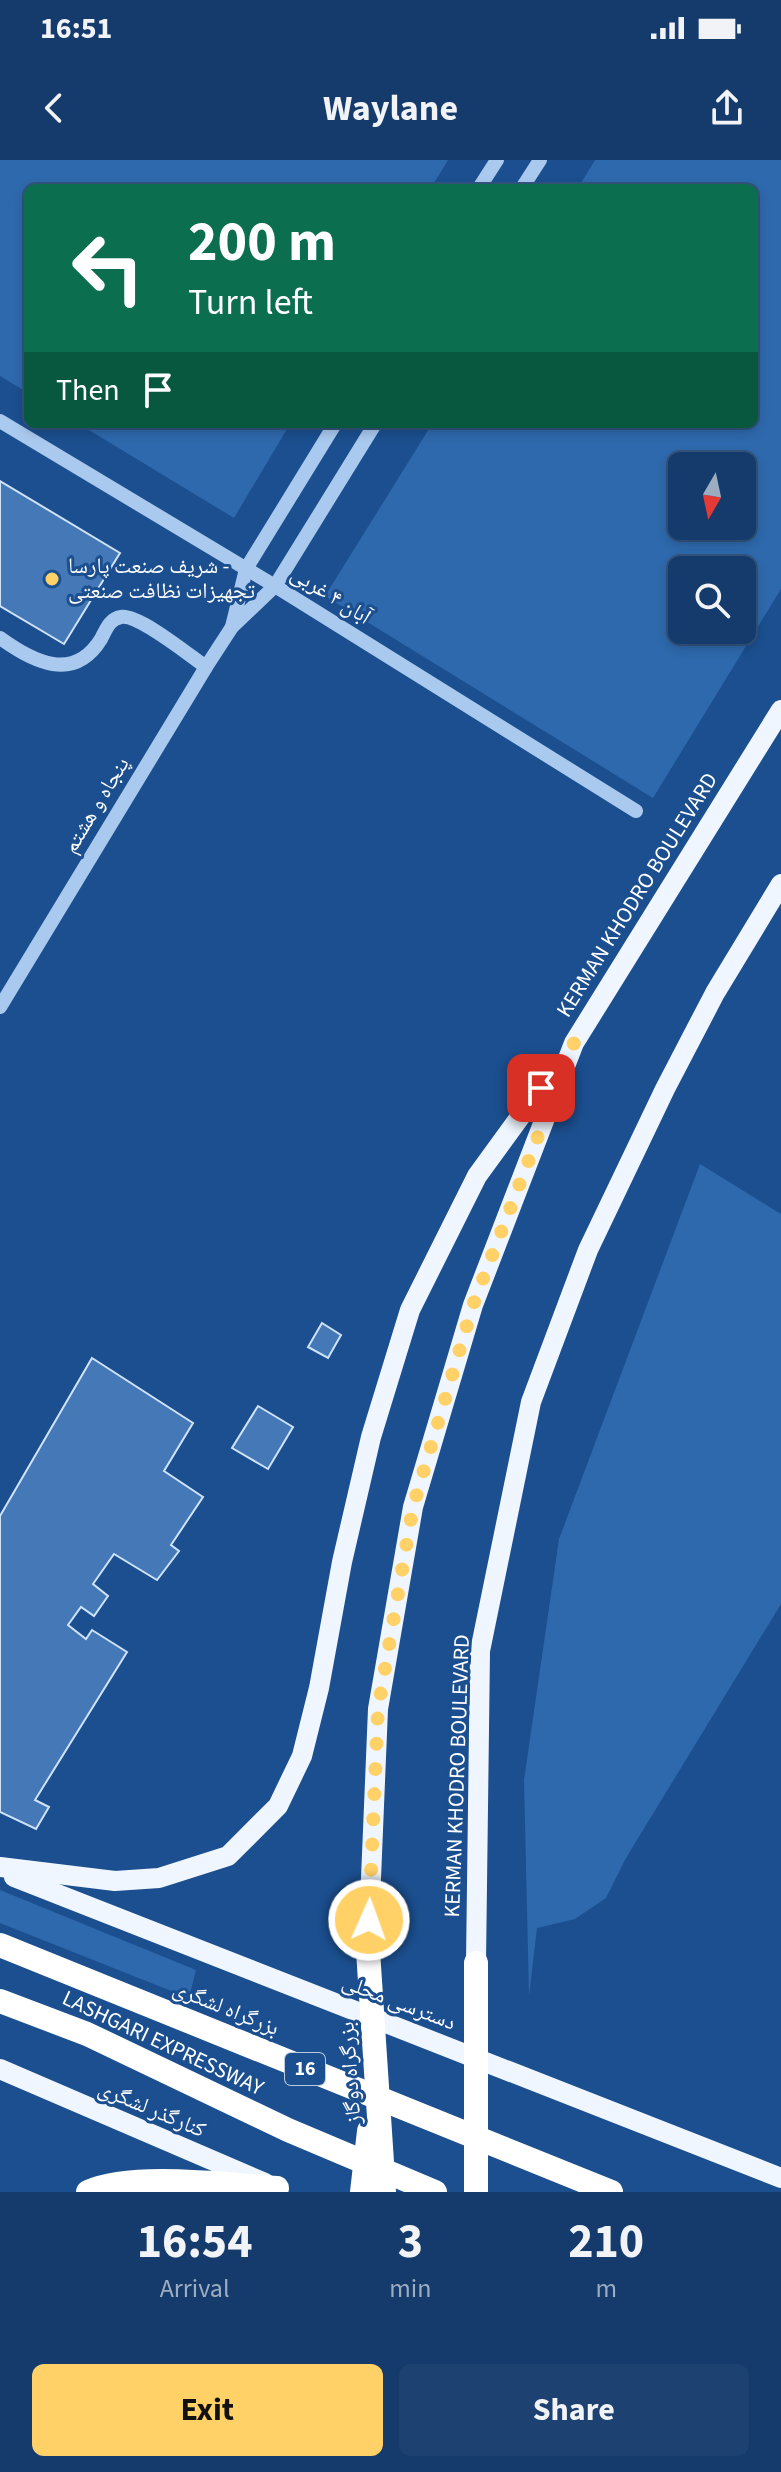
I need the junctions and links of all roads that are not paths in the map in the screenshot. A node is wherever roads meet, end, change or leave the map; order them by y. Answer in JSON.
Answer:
{"nodes":[{"id":1,"x":497,"y":160,"type":"edge"},
{"id":2,"x":540,"y":160,"type":"edge"},
{"id":3,"x":482,"y":184,"type":"edge"},
{"id":4,"x":525,"y":184,"type":"edge"},
{"id":5,"x":0,"y":421,"type":"edge"},
{"id":6,"x":333,"y":428,"type":"edge"},
{"id":7,"x":373,"y":428,"type":"edge"},
{"id":8,"x":246,"y":569,"type":"junction"},
{"id":9,"x":275,"y":586,"type":"junction"},
{"id":10,"x":232,"y":627,"type":"junction"},
{"id":11,"x":0,"y":638,"type":"edge"},
{"id":12,"x":206,"y":667,"type":"junction"},
{"id":13,"x":781,"y":710,"type":"edge"},
{"id":14,"x":636,"y":811,"type":"dead end"},
{"id":15,"x":781,"y":884,"type":"edge"},
{"id":16,"x":0,"y":1007,"type":"edge"},
{"id":17,"x":574,"y":1043,"type":"junction"},
{"id":18,"x":0,"y":1869,"type":"edge"},
{"id":19,"x":0,"y":1945,"type":"edge"},
{"id":20,"x":368,"y":1951,"type":"joint"},
{"id":21,"x":476,"y":1963,"type":"joint"},
{"id":22,"x":0,"y":2001,"type":"edge"},
{"id":23,"x":0,"y":2069,"type":"edge"},
{"id":24,"x":376,"y":2069,"type":"junction"},
{"id":25,"x":781,"y":2178,"type":"edge"},
{"id":26,"x":281,"y":2190,"type":"edge"},
{"id":27,"x":88,"y":2192,"type":"edge"},
{"id":28,"x":362,"y":2192,"type":"edge"},
{"id":29,"x":384,"y":2192,"type":"edge"},
{"id":30,"x":435,"y":2192,"type":"edge"},
{"id":31,"x":476,"y":2192,"type":"edge"},
{"id":32,"x":611,"y":2192,"type":"edge"}],
"edges":[{"from":1,"to":3,"type":"street"},
{"from":2,"to":4,"type":"street"},
{"from":5,"to":8,"type":"street","name":"آبان ۴ غربی"},
{"from":6,"to":8,"type":"street","name":"پنجاه و هشتم"},
{"from":7,"to":9,"type":"street","name":"پنجاه و هشتم"},
{"from":8,"to":9,"type":"street","name":"آبان ۴ غربی"},
{"from":8,"to":10,"type":"street","name":"پنجاه و هشتم"},
{"from":9,"to":10,"type":"street","name":"پنجاه و هشتم"},
{"from":9,"to":14,"type":"street","name":"آبان ۴ غربی"},
{"from":10,"to":12,"type":"street","name":"پنجاه و هشتم"},
{"from":11,"to":12,"type":"street"},
{"from":12,"to":16,"type":"street","name":"پنجاه و هشتم"},
{"from":13,"to":17,"type":"main road","name":"KERMAN KHODRO BOULEVARD"},
{"from":15,"to":21,"type":"main road","name":"KERMAN KHODRO BOULEVARD"},
{"from":17,"to":18,"type":"main road"},
{"from":17,"to":20,"type":"main road","name":"KERMAN KHODRO BOULEVARD"},
{"from":18,"to":25,"type":"main road","name":"دسترسی محلی"},
{"from":19,"to":32,"type":"highway","name":"بزرگراه لشگری","number":"16"},
{"from":20,"to":24,"type":"highway","name":"بزرگراه دوگاز","bridge":true},
{"from":21,"to":31,"type":"highway","bridge":true},
{"from":22,"to":30,"type":"highway","name":"LASHGARI EXPRESSWAY"},
{"from":23,"to":26,"type":"main road","name":"کنارگذر لشگری"},
{"from":24,"to":28,"type":"highway","bridge":true},
{"from":24,"to":29,"type":"highway","name":"بزرگراه دوگاز","bridge":true},
{"from":26,"to":27,"type":"highway"}]}
